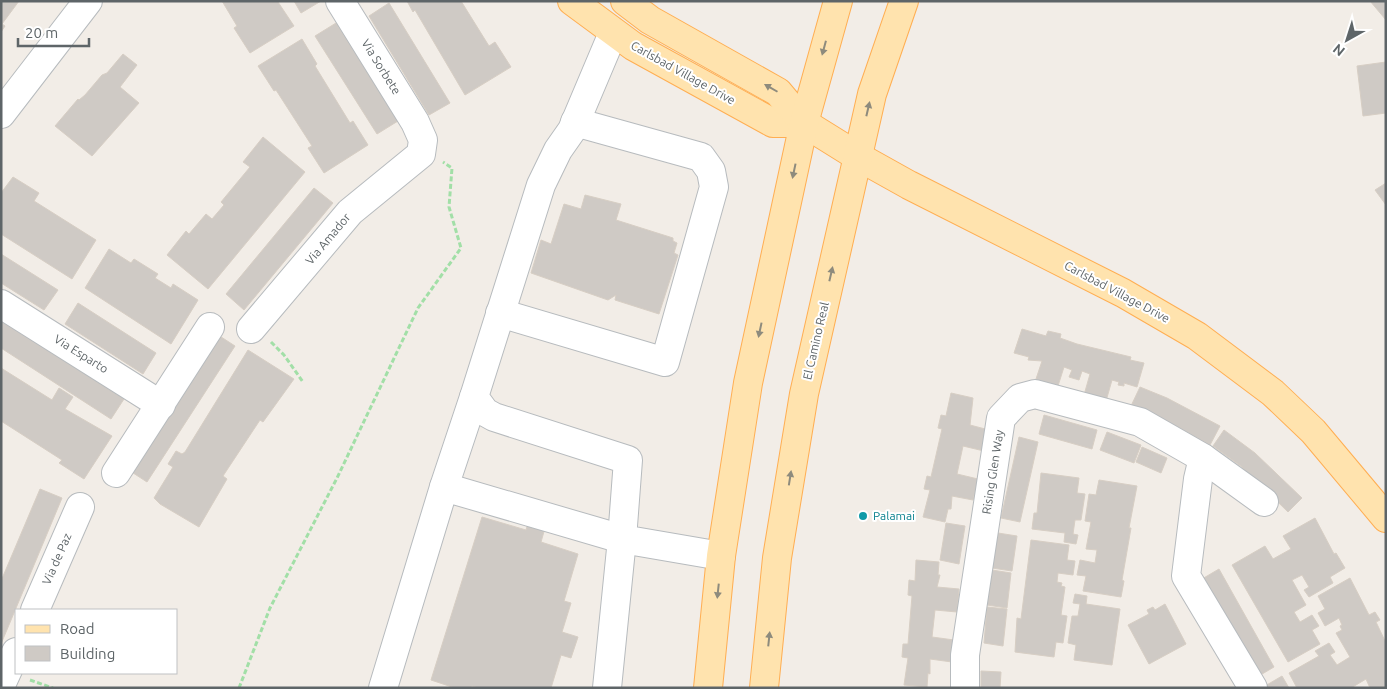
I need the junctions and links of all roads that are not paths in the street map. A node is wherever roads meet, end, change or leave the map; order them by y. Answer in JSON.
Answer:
{"nodes":[{"id":1,"x":88,"y":1,"type":"edge"},
{"id":2,"x":340,"y":1,"type":"edge"},
{"id":3,"x":572,"y":1,"type":"edge"},
{"id":4,"x":626,"y":1,"type":"edge"},
{"id":5,"x":838,"y":1,"type":"edge"},
{"id":6,"x":904,"y":1,"type":"edge"},
{"id":7,"x":613,"y":33,"type":"junction"},
{"id":8,"x":1,"y":114,"type":"edge"},
{"id":9,"x":576,"y":122,"type":"junction"},
{"id":10,"x":804,"y":124,"type":"junction"},
{"id":11,"x":423,"y":140,"type":"joint"},
{"id":12,"x":857,"y":156,"type":"junction"},
{"id":13,"x":1,"y":304,"type":"edge"},
{"id":14,"x":500,"y":313,"type":"junction"},
{"id":15,"x":210,"y":327,"type":"dead end"},
{"id":16,"x":251,"y":329,"type":"dead end"},
{"id":17,"x":474,"y":397,"type":"junction"},
{"id":18,"x":161,"y":405,"type":"junction"},
{"id":19,"x":1203,"y":458,"type":"junction"},
{"id":20,"x":116,"y":473,"type":"dead end"},
{"id":21,"x":444,"y":488,"type":"junction"},
{"id":22,"x":1264,"y":502,"type":"dead end"},
{"id":23,"x":80,"y":507,"type":"dead end"},
{"id":24,"x":1386,"y":518,"type":"edge"},
{"id":25,"x":622,"y":539,"type":"junction"},
{"id":26,"x":721,"y":556,"type":"junction"},
{"id":27,"x":35,"y":609,"type":"edge"},
{"id":28,"x":15,"y":654,"type":"edge"},
{"id":29,"x":1,"y":685,"type":"edge"},
{"id":30,"x":382,"y":688,"type":"edge"},
{"id":31,"x":607,"y":688,"type":"edge"},
{"id":32,"x":708,"y":688,"type":"edge"},
{"id":33,"x":764,"y":688,"type":"edge"},
{"id":34,"x":965,"y":688,"type":"edge"},
{"id":35,"x":1253,"y":688,"type":"edge"}],
"edges":[{"from":1,"to":8,"type":"street"},
{"from":2,"to":11,"type":"street","name":"Via Sorbete"},
{"from":3,"to":7,"type":"main road","name":"Carlsbad Village Drive"},
{"from":10,"to":4,"type":"main road","name":"Carlsbad Village Drive","one_way":true},
{"from":5,"to":10,"type":"main road","one_way":true},
{"from":12,"to":6,"type":"main road","name":"El Camino Real","one_way":true},
{"from":7,"to":9,"type":"street"},
{"from":7,"to":10,"type":"main road","name":"Carlsbad Village Drive"},
{"from":9,"to":14,"type":"street"},
{"from":9,"to":14,"type":"street"},
{"from":10,"to":12,"type":"main road","name":"Carlsbad Village Drive"},
{"from":10,"to":26,"type":"main road","one_way":true},
{"from":11,"to":16,"type":"street","name":"Via Amador"},
{"from":12,"to":24,"type":"main road","name":"Carlsbad Village Drive"},
{"from":33,"to":12,"type":"main road","name":"El Camino Real","one_way":true},
{"from":13,"to":18,"type":"street","name":"Via Esparto"},
{"from":14,"to":17,"type":"street"},
{"from":15,"to":18,"type":"street"},
{"from":17,"to":21,"type":"street"},
{"from":17,"to":25,"type":"street"},
{"from":18,"to":20,"type":"street"},
{"from":19,"to":22,"type":"street","name":"Rising Glen Way"},
{"from":19,"to":34,"type":"street","name":"Rising Glen Way"},
{"from":19,"to":35,"type":"street"},
{"from":21,"to":25,"type":"street"},
{"from":21,"to":30,"type":"street"},
{"from":23,"to":27,"type":"street","name":"Via de Paz"},
{"from":25,"to":26,"type":"street"},
{"from":25,"to":31,"type":"street"},
{"from":26,"to":32,"type":"main road","one_way":true},
{"from":28,"to":29,"type":"street"}]}
